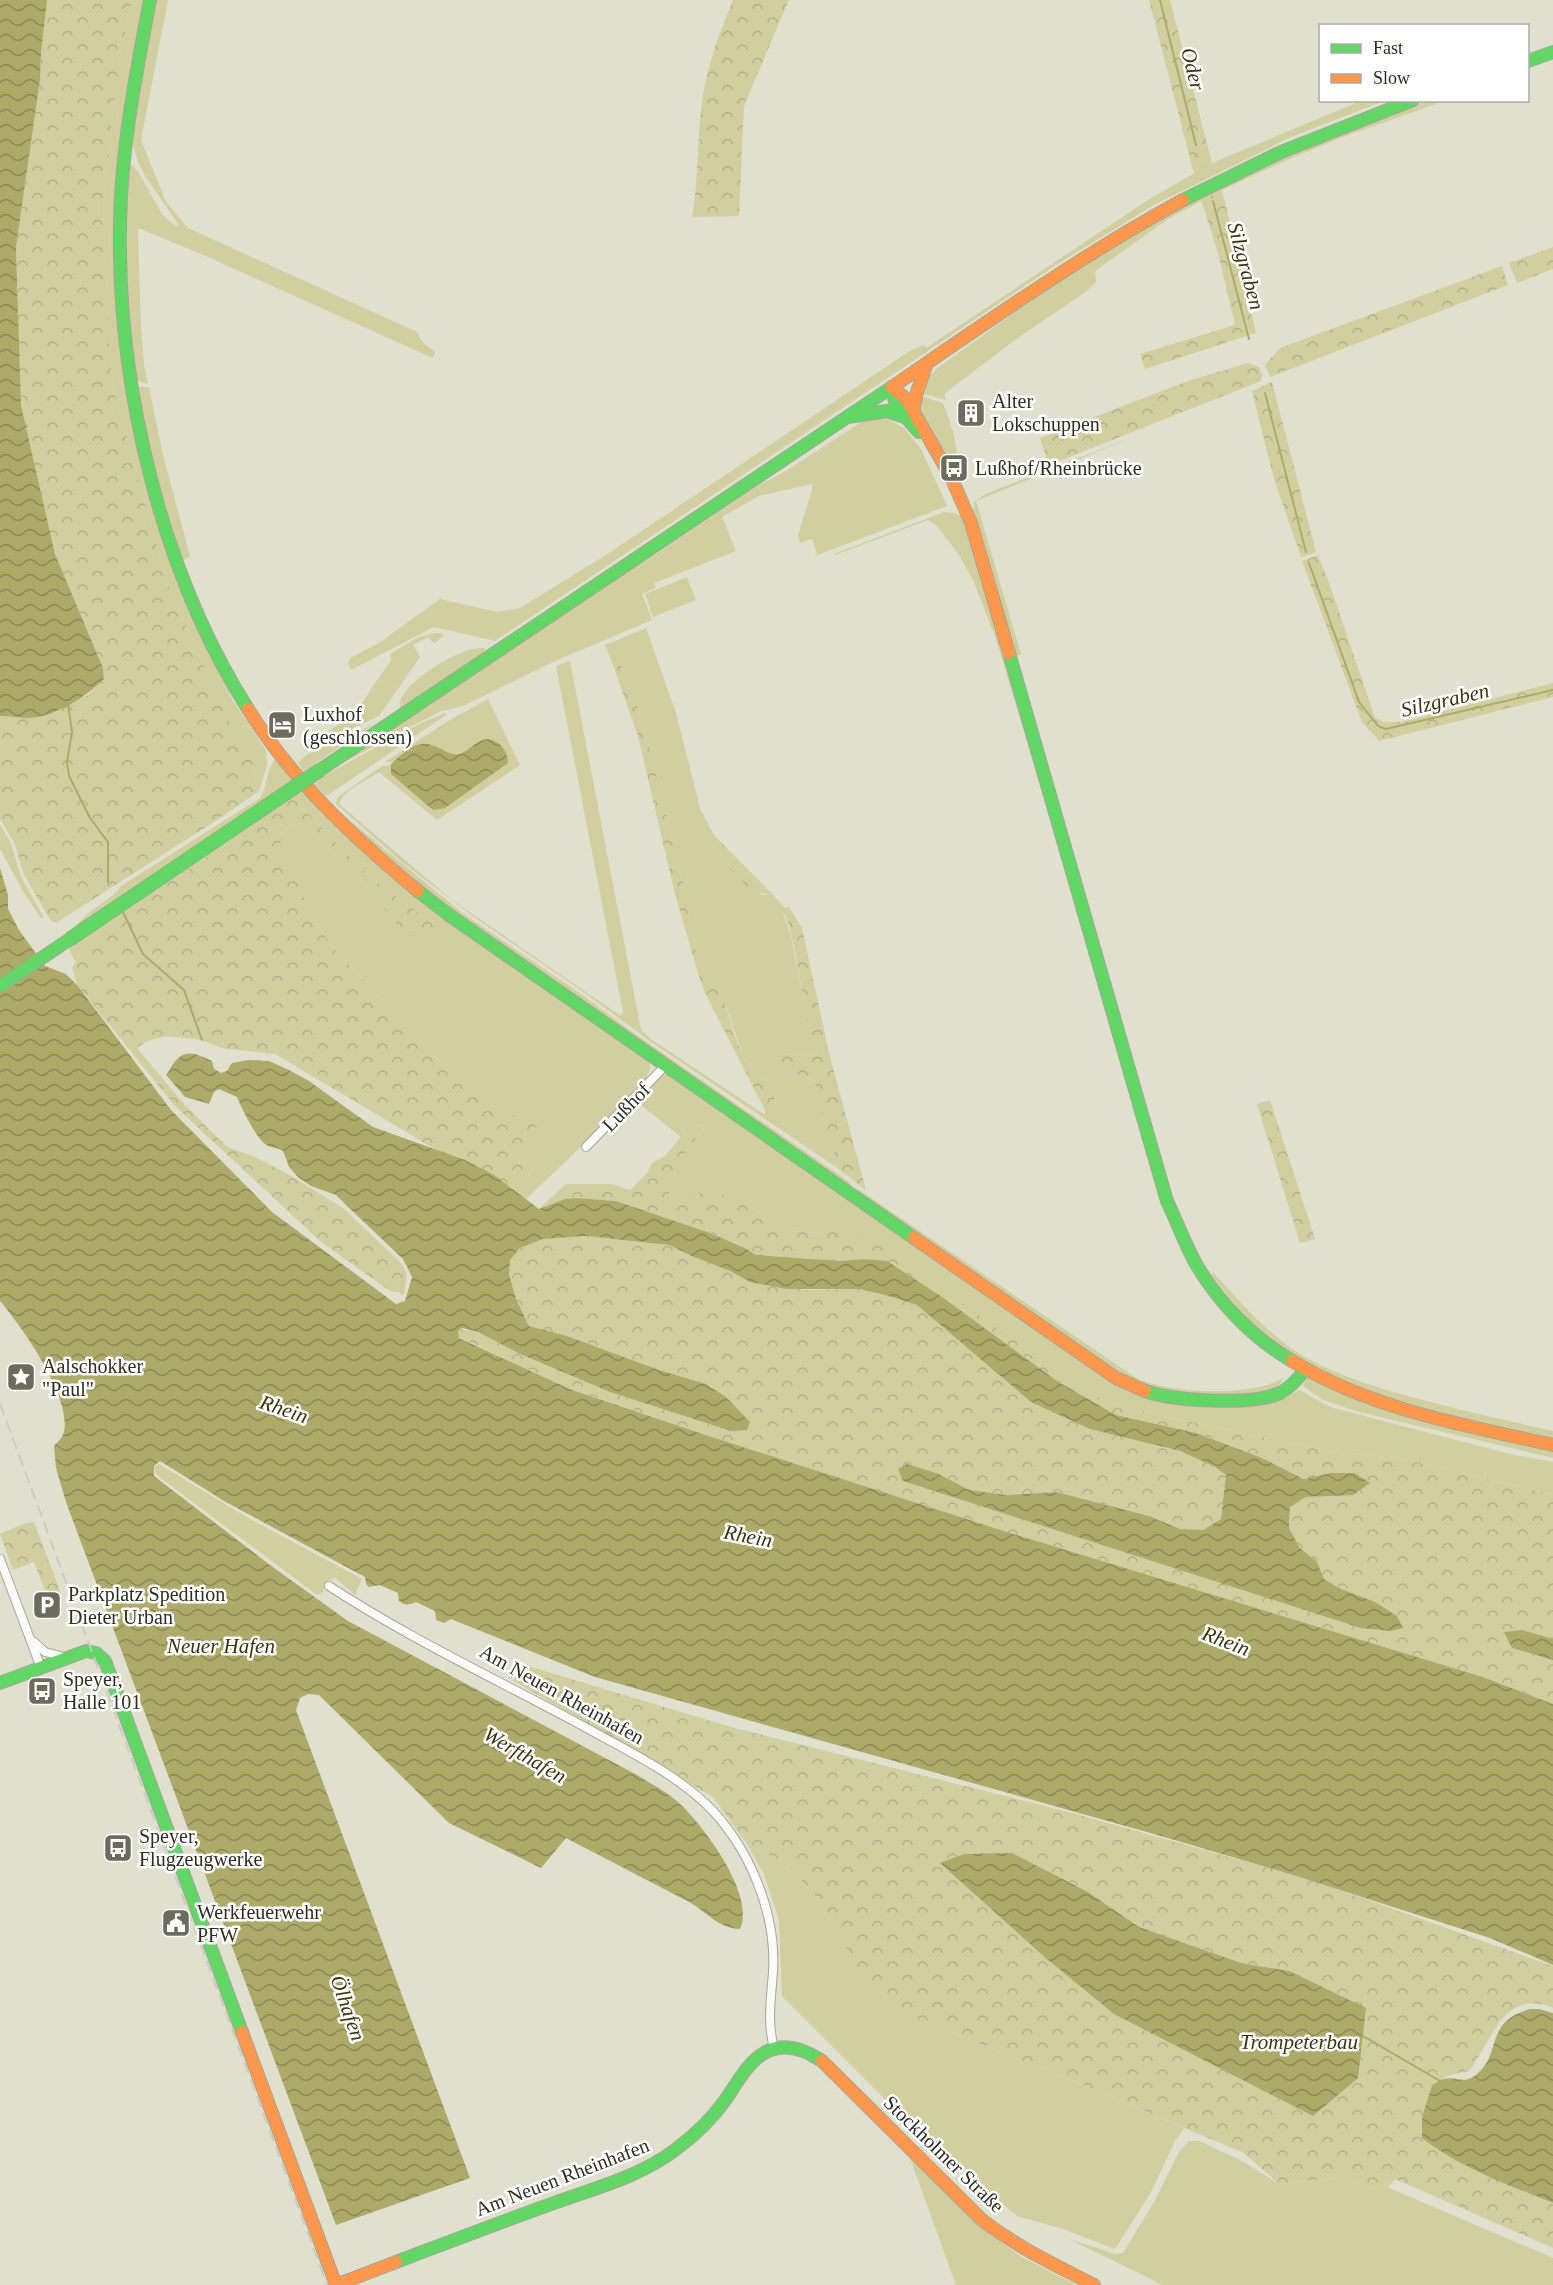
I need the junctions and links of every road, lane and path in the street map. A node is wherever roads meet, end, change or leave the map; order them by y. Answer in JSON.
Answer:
{"nodes":[{"id":1,"x":150,"y":0,"type":"edge"},
{"id":2,"x":1553,"y":52,"type":"edge"},
{"id":3,"x":1529,"y":60,"type":"edge"},
{"id":4,"x":1407,"y":102,"type":"edge"},
{"id":5,"x":927,"y":363,"type":"junction"},
{"id":6,"x":892,"y":387,"type":"junction"},
{"id":7,"x":909,"y":414,"type":"junction"},
{"id":8,"x":846,"y":417,"type":"junction"},
{"id":9,"x":0,"y":986,"type":"edge"},
{"id":10,"x":665,"y":1066,"type":"junction"},
{"id":11,"x":586,"y":1147,"type":"dead end"},
{"id":12,"x":1304,"y":1371,"type":"junction"},
{"id":13,"x":1553,"y":1445,"type":"edge"},
{"id":14,"x":0,"y":1559,"type":"edge"},
{"id":15,"x":329,"y":1586,"type":"dead end"},
{"id":16,"x":30,"y":1637,"type":"junction"},
{"id":17,"x":70,"y":1657,"type":"junction"},
{"id":18,"x":41,"y":1668,"type":"junction"},
{"id":19,"x":0,"y":1683,"type":"edge"},
{"id":20,"x":774,"y":2048,"type":"junction"},
{"id":21,"x":335,"y":2285,"type":"edge"},
{"id":22,"x":1094,"y":2285,"type":"edge"}],
"edges":[{"from":1,"to":10,"type":"street"},
{"from":2,"to":3,"type":"street"},
{"from":4,"to":5,"type":"street"},
{"from":5,"to":6,"type":"street"},
{"from":5,"to":7,"type":"street"},
{"from":6,"to":7,"type":"street"},
{"from":6,"to":8,"type":"street"},
{"from":7,"to":8,"type":"street"},
{"from":7,"to":12,"type":"street"},
{"from":8,"to":9,"type":"street","bridge":true},
{"from":10,"to":11,"type":"street","name":"Lußhof"},
{"from":10,"to":12,"type":"street"},
{"from":12,"to":13,"type":"street"},
{"from":14,"to":16,"type":"street"},
{"from":15,"to":20,"type":"street","name":"Am Neuen Rheinhafen"},
{"from":16,"to":17,"type":"street"},
{"from":16,"to":18,"type":"street"},
{"from":17,"to":18,"type":"street"},
{"from":17,"to":21,"type":"street","name":"Am Neuen Rheinhafen"},
{"from":18,"to":19,"type":"street"},
{"from":20,"to":21,"type":"street","name":"Am Neuen Rheinhafen"},
{"from":20,"to":22,"type":"street","name":"Stockholmer Straße"}]}
